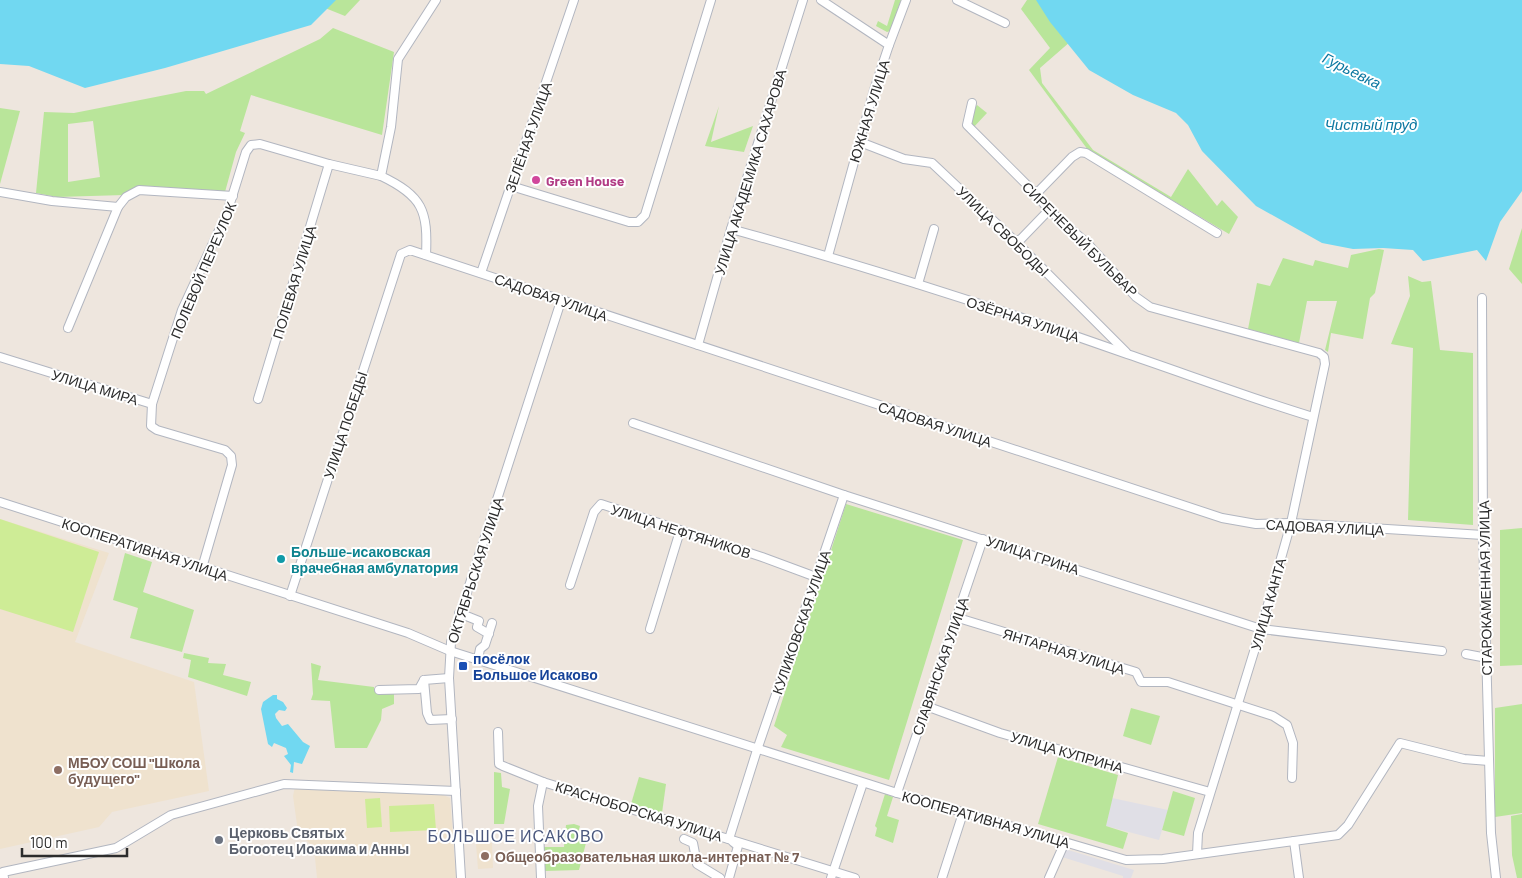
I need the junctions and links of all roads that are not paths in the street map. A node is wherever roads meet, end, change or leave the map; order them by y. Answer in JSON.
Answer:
{"nodes":[{"id":1,"x":436,"y":0,"type":"edge"},
{"id":2,"x":574,"y":0,"type":"edge"},
{"id":3,"x":711,"y":0,"type":"edge"},
{"id":4,"x":803,"y":0,"type":"edge"},
{"id":5,"x":821,"y":0,"type":"edge"},
{"id":6,"x":906,"y":0,"type":"edge"},
{"id":7,"x":957,"y":0,"type":"edge"},
{"id":8,"x":1005,"y":24,"type":"dead end"},
{"id":9,"x":890,"y":45,"type":"junction"},
{"id":10,"x":972,"y":103,"type":"dead end"},
{"id":11,"x":860,"y":142,"type":"junction"},
{"id":12,"x":329,"y":164,"type":"junction"},
{"id":13,"x":381,"y":176,"type":"junction"},
{"id":14,"x":511,"y":186,"type":"junction"},
{"id":15,"x":0,"y":192,"type":"edge"},
{"id":16,"x":1036,"y":194,"type":"junction"},
{"id":17,"x":233,"y":196,"type":"junction"},
{"id":18,"x":118,"y":207,"type":"junction"},
{"id":19,"x":1048,"y":210,"type":"junction"},
{"id":20,"x":731,"y":229,"type":"junction"},
{"id":21,"x":934,"y":229,"type":"dead end"},
{"id":22,"x":1218,"y":233,"type":"dead end"},
{"id":23,"x":1015,"y":241,"type":"junction"},
{"id":24,"x":401,"y":254,"type":"joint"},
{"id":25,"x":426,"y":255,"type":"junction"},
{"id":26,"x":828,"y":256,"type":"junction"},
{"id":27,"x":481,"y":273,"type":"junction"},
{"id":28,"x":918,"y":284,"type":"junction"},
{"id":29,"x":1482,"y":298,"type":"dead end"},
{"id":30,"x":561,"y":301,"type":"junction"},
{"id":31,"x":68,"y":328,"type":"dead end"},
{"id":32,"x":698,"y":346,"type":"junction"},
{"id":33,"x":1319,"y":353,"type":"joint"},
{"id":34,"x":1127,"y":354,"type":"junction"},
{"id":35,"x":0,"y":357,"type":"edge"},
{"id":36,"x":258,"y":399,"type":"dead end"},
{"id":37,"x":152,"y":404,"type":"junction"},
{"id":38,"x":1313,"y":417,"type":"junction"},
{"id":39,"x":633,"y":423,"type":"dead end"},
{"id":40,"x":844,"y":496,"type":"junction"},
{"id":41,"x":0,"y":502,"type":"edge"},
{"id":42,"x":1291,"y":523,"type":"junction"},
{"id":43,"x":680,"y":531,"type":"junction"},
{"id":44,"x":1483,"y":535,"type":"junction"},
{"id":45,"x":983,"y":538,"type":"junction"},
{"id":46,"x":202,"y":568,"type":"junction"},
{"id":47,"x":816,"y":577,"type":"junction"},
{"id":48,"x":570,"y":585,"type":"dead end"},
{"id":49,"x":290,"y":596,"type":"junction"},
{"id":50,"x":459,"y":613,"type":"junction"},
{"id":51,"x":955,"y":618,"type":"junction"},
{"id":52,"x":492,"y":624,"type":"dead end"},
{"id":53,"x":650,"y":629,"type":"dead end"},
{"id":54,"x":1261,"y":629,"type":"junction"},
{"id":55,"x":489,"y":634,"type":"junction"},
{"id":56,"x":450,"y":651,"type":"junction"},
{"id":57,"x":1442,"y":651,"type":"dead end"},
{"id":58,"x":1466,"y":654,"type":"dead end"},
{"id":59,"x":1488,"y":658,"type":"junction"},
{"id":60,"x":478,"y":659,"type":"junction"},
{"id":61,"x":449,"y":678,"type":"junction"},
{"id":62,"x":424,"y":680,"type":"junction"},
{"id":63,"x":379,"y":690,"type":"dead end"},
{"id":64,"x":1238,"y":704,"type":"junction"},
{"id":65,"x":926,"y":706,"type":"junction"},
{"id":66,"x":452,"y":718,"type":"junction"},
{"id":67,"x":498,"y":732,"type":"dead end"},
{"id":68,"x":757,"y":750,"type":"junction"},
{"id":69,"x":1489,"y":761,"type":"junction"},
{"id":70,"x":1292,"y":778,"type":"dead end"},
{"id":71,"x":543,"y":782,"type":"junction"},
{"id":72,"x":863,"y":783,"type":"junction"},
{"id":73,"x":456,"y":791,"type":"junction"},
{"id":74,"x":1210,"y":792,"type":"junction"},
{"id":75,"x":897,"y":793,"type":"junction"},
{"id":76,"x":963,"y":813,"type":"junction"},
{"id":77,"x":684,"y":839,"type":"dead end"},
{"id":78,"x":729,"y":839,"type":"junction"},
{"id":79,"x":1294,"y":841,"type":"junction"},
{"id":80,"x":1065,"y":842,"type":"junction"},
{"id":81,"x":1197,"y":854,"type":"junction"},
{"id":82,"x":832,"y":874,"type":"edge"},
{"id":83,"x":3,"y":875,"type":"edge"},
{"id":84,"x":462,"y":878,"type":"edge"},
{"id":85,"x":542,"y":878,"type":"edge"},
{"id":86,"x":720,"y":878,"type":"edge"},
{"id":87,"x":729,"y":878,"type":"edge"},
{"id":88,"x":855,"y":878,"type":"edge"},
{"id":89,"x":942,"y":878,"type":"edge"},
{"id":90,"x":1050,"y":878,"type":"edge"},
{"id":91,"x":1300,"y":878,"type":"edge"},
{"id":92,"x":1496,"y":878,"type":"edge"}],
"edges":[{"from":1,"to":13,"type":"street"},
{"from":2,"to":14,"type":"street","name":"ЗЕЛЁНАЯ УЛИЦА"},
{"from":3,"to":14,"type":"street"},
{"from":4,"to":20,"type":"street","name":"УЛИЦА АКАДЕМИКА САХАРОВА"},
{"from":5,"to":9,"type":"street","name":"ЮЖНАЯ УЛИЦА"},
{"from":6,"to":9,"type":"street"},
{"from":7,"to":8,"type":"street"},
{"from":9,"to":11,"type":"street","name":"ЮЖНАЯ УЛИЦА"},
{"from":10,"to":16,"type":"street","name":"СИРЕНЕВЫЙ БУЛЬВАР"},
{"from":11,"to":23,"type":"street","name":"УЛИЦА СВОБОДЫ"},
{"from":11,"to":26,"type":"street","name":"ЮЖНАЯ УЛИЦА"},
{"from":12,"to":13,"type":"street"},
{"from":12,"to":17,"type":"street","name":"ПОЛЕВОЙ ПЕРЕУЛОК"},
{"from":12,"to":36,"type":"street","name":"ПОЛЕВАЯ УЛИЦА"},
{"from":13,"to":25,"type":"street"},
{"from":14,"to":27,"type":"street","name":"ЗЕЛЁНАЯ УЛИЦА"},
{"from":15,"to":18,"type":"street"},
{"from":16,"to":19,"type":"street","name":"СИРЕНЕВЫЙ БУЛЬВАР"},
{"from":16,"to":22,"type":"street"},
{"from":17,"to":18,"type":"street"},
{"from":17,"to":37,"type":"street","name":"ПОЛЕВОЙ ПЕРЕУЛОК"},
{"from":18,"to":31,"type":"street"},
{"from":19,"to":23,"type":"street"},
{"from":19,"to":33,"type":"street","name":"СИРЕНЕВЫЙ БУЛЬВАР"},
{"from":20,"to":26,"type":"street","name":"ОЗЁРНАЯ УЛИЦА"},
{"from":20,"to":32,"type":"street","name":"УЛИЦА АКАДЕМИКА САХАРОВА"},
{"from":21,"to":28,"type":"street"},
{"from":23,"to":34,"type":"street","name":"УЛИЦА СВОБОДЫ"},
{"from":24,"to":25,"type":"street","name":"САДОВАЯ УЛИЦА"},
{"from":24,"to":49,"type":"street","name":"УЛИЦА ПОБЕДЫ"},
{"from":25,"to":27,"type":"street","name":"САДОВАЯ УЛИЦА"},
{"from":26,"to":28,"type":"street","name":"ОЗЁРНАЯ УЛИЦА"},
{"from":27,"to":30,"type":"street","name":"САДОВАЯ УЛИЦА"},
{"from":28,"to":34,"type":"street","name":"ОЗЁРНАЯ УЛИЦА"},
{"from":29,"to":44,"type":"street","name":"СТАРОКАМЕННАЯ УЛИЦА"},
{"from":30,"to":32,"type":"street","name":"САДОВАЯ УЛИЦА"},
{"from":30,"to":50,"type":"street","name":"ОКТЯБРЬСКАЯ УЛИЦА"},
{"from":32,"to":42,"type":"street","name":"САДОВАЯ УЛИЦА"},
{"from":33,"to":38,"type":"street","name":"УЛИЦА КАНТА"},
{"from":34,"to":38,"type":"street","name":"ОЗЁРНАЯ УЛИЦА"},
{"from":35,"to":37,"type":"street","name":"УЛИЦА МИРА"},
{"from":37,"to":46,"type":"street","name":"УЛИЦА МИРА"},
{"from":38,"to":42,"type":"street","name":"УЛИЦА КАНТА"},
{"from":39,"to":40,"type":"street","name":"УЛИЦА ГРИНА"},
{"from":40,"to":45,"type":"street","name":"УЛИЦА ГРИНА"},
{"from":40,"to":47,"type":"street","name":"КУЛИКОВСКАЯ УЛИЦА"},
{"from":41,"to":46,"type":"street","name":"КООПЕРАТИВНАЯ УЛИЦА"},
{"from":42,"to":44,"type":"street","name":"САДОВАЯ УЛИЦА"},
{"from":42,"to":54,"type":"street","name":"УЛИЦА КАНТА"},
{"from":43,"to":47,"type":"street","name":"УЛИЦА НЕФТЯНИКОВ"},
{"from":43,"to":48,"type":"street","name":"УЛИЦА НЕФТЯНИКОВ"},
{"from":43,"to":53,"type":"street"},
{"from":44,"to":59,"type":"street","name":"СТАРОКАМЕННАЯ УЛИЦА"},
{"from":45,"to":51,"type":"street","name":"СЛАВЯНСКАЯ УЛИЦА"},
{"from":45,"to":54,"type":"street","name":"УЛИЦА ГРИНА"},
{"from":46,"to":49,"type":"street","name":"КООПЕРАТИВНАЯ УЛИЦА"},
{"from":47,"to":68,"type":"street","name":"КУЛИКОВСКАЯ УЛИЦА"},
{"from":49,"to":56,"type":"street","name":"КООПЕРАТИВНАЯ УЛИЦА"},
{"from":50,"to":55,"type":"street"},
{"from":50,"to":56,"type":"street","name":"ОКТЯБРЬСКАЯ УЛИЦА"},
{"from":51,"to":64,"type":"street","name":"ЯНТАРНАЯ УЛИЦА"},
{"from":51,"to":65,"type":"street","name":"СЛАВЯНСКАЯ УЛИЦА"},
{"from":52,"to":55,"type":"street"},
{"from":54,"to":57,"type":"street","name":"УЛИЦА ГРИНА"},
{"from":54,"to":64,"type":"street","name":"УЛИЦА КАНТА"},
{"from":55,"to":60,"type":"street"},
{"from":56,"to":60,"type":"street","name":"КООПЕРАТИВНАЯ УЛИЦА"},
{"from":56,"to":61,"type":"street","name":"ОКТЯБРЬСКАЯ УЛИЦА"},
{"from":58,"to":59,"type":"street"},
{"from":59,"to":69,"type":"street","name":"СТАРОКАМЕННАЯ УЛИЦА"},
{"from":60,"to":68,"type":"street","name":"КООПЕРАТИВНАЯ УЛИЦА"},
{"from":61,"to":62,"type":"street"},
{"from":61,"to":66,"type":"street","name":"ОКТЯБРЬСКАЯ УЛИЦА"},
{"from":62,"to":63,"type":"street"},
{"from":62,"to":66,"type":"street"},
{"from":64,"to":70,"type":"street","name":"ЯНТАРНАЯ УЛИЦА"},
{"from":64,"to":74,"type":"street","name":"УЛИЦА КАНТА"},
{"from":65,"to":74,"type":"street","name":"УЛИЦА КУПРИНА"},
{"from":65,"to":75,"type":"street","name":"СЛАВЯНСКАЯ УЛИЦА"},
{"from":66,"to":73,"type":"street","name":"ОКТЯБРЬСКАЯ УЛИЦА"},
{"from":67,"to":71,"type":"street"},
{"from":68,"to":72,"type":"street","name":"КООПЕРАТИВНАЯ УЛИЦА"},
{"from":68,"to":78,"type":"street","name":"КУЛИКОВСКАЯ УЛИЦА"},
{"from":69,"to":79,"type":"street","name":"КООПЕРАТИВНАЯ УЛИЦА"},
{"from":69,"to":92,"type":"street","name":"СТАРОКАМЕННАЯ УЛИЦА"},
{"from":71,"to":78,"type":"street","name":"КРАСНОБОРСКАЯ УЛИЦА"},
{"from":71,"to":85,"type":"street","name":"КРАСНОБОРСКАЯ УЛИЦА"},
{"from":72,"to":75,"type":"street","name":"КООПЕРАТИВНАЯ УЛИЦА"},
{"from":72,"to":82,"type":"street"},
{"from":73,"to":83,"type":"street"},
{"from":73,"to":84,"type":"street","name":"ОКТЯБРЬСКАЯ УЛИЦА"},
{"from":74,"to":81,"type":"street","name":"УЛИЦА КАНТА"},
{"from":75,"to":76,"type":"street","name":"КООПЕРАТИВНАЯ УЛИЦА"},
{"from":76,"to":80,"type":"street","name":"КООПЕРАТИВНАЯ УЛИЦА"},
{"from":76,"to":89,"type":"street"},
{"from":77,"to":86,"type":"street"},
{"from":78,"to":82,"type":"street","name":"КРАСНОБОРСКАЯ УЛИЦА"},
{"from":78,"to":87,"type":"street"},
{"from":79,"to":81,"type":"street","name":"КООПЕРАТИВНАЯ УЛИЦА"},
{"from":79,"to":91,"type":"street"},
{"from":80,"to":81,"type":"street","name":"КООПЕРАТИВНАЯ УЛИЦА"},
{"from":80,"to":90,"type":"street"},
{"from":82,"to":88,"type":"street","name":"КРАСНОБОРСКАЯ УЛИЦА"}]}
